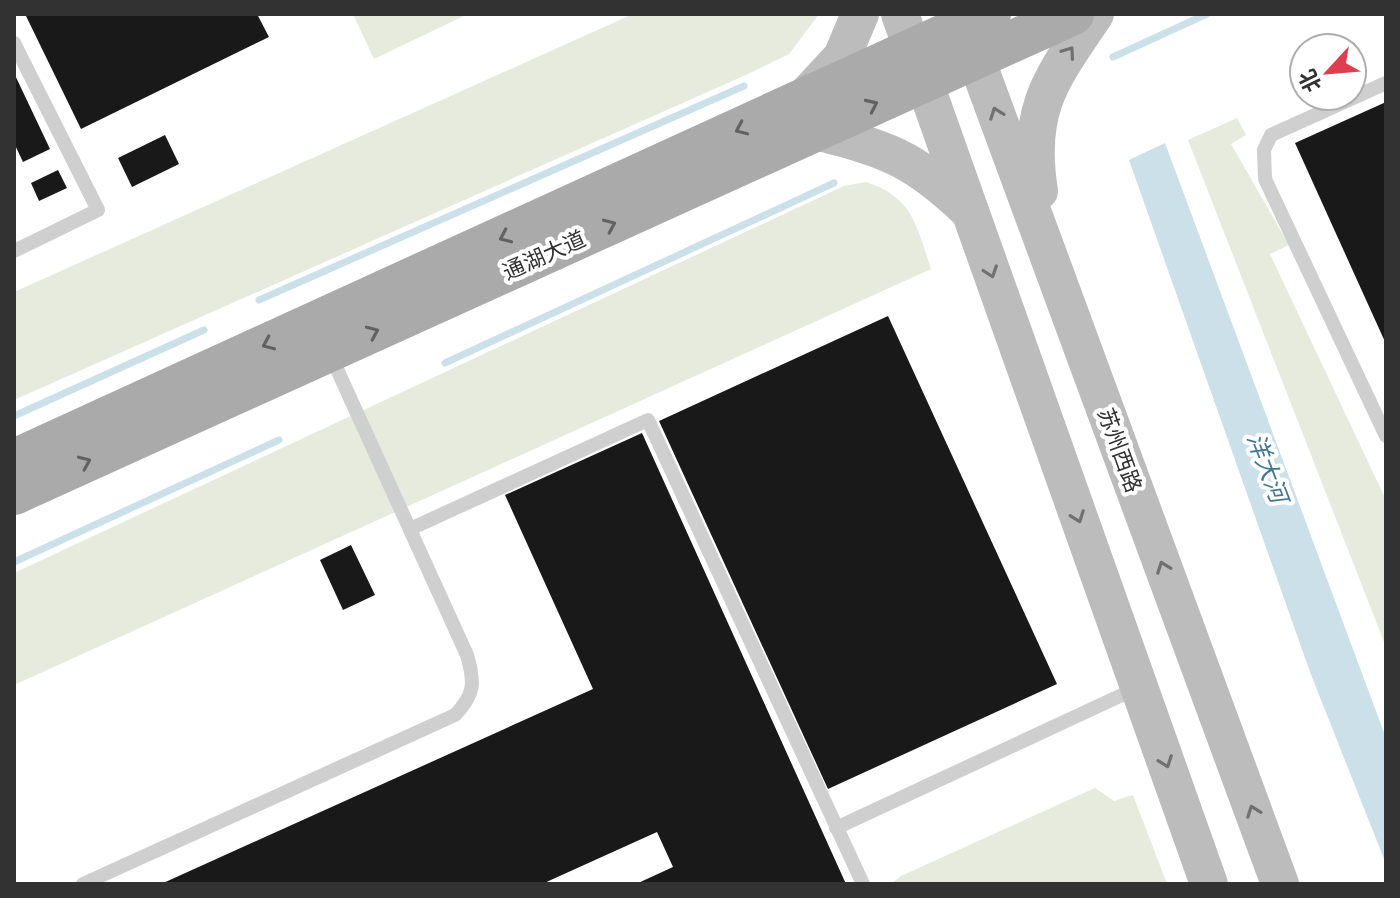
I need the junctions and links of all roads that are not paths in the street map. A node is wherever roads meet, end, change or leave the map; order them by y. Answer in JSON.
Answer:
{"nodes":[{"id":1,"x":860,"y":14,"type":"edge"},
{"id":2,"x":1073,"y":14,"type":"edge"},
{"id":3,"x":1095,"y":14,"type":"edge"},
{"id":4,"x":976,"y":27,"type":"edge"},
{"id":5,"x":14,"y":43,"type":"edge"},
{"id":6,"x":912,"y":49,"type":"edge"},
{"id":7,"x":1386,"y":83,"type":"edge"},
{"id":8,"x":809,"y":117,"type":"junction"},
{"id":9,"x":970,"y":213,"type":"junction"},
{"id":10,"x":14,"y":251,"type":"edge"},
{"id":11,"x":1050,"y":261,"type":"junction"},
{"id":12,"x":1078,"y":336,"type":"junction"},
{"id":13,"x":329,"y":352,"type":"junction"},
{"id":14,"x":1021,"y":357,"type":"junction"},
{"id":15,"x":1386,"y":436,"type":"edge"},
{"id":16,"x":14,"y":460,"type":"edge"},
{"id":17,"x":14,"y":494,"type":"edge"},
{"id":18,"x":410,"y":529,"type":"junction"},
{"id":19,"x":1139,"y":688,"type":"junction"},
{"id":20,"x":836,"y":828,"type":"junction"},
{"id":21,"x":83,"y":884,"type":"edge"},
{"id":22,"x":863,"y":884,"type":"edge"},
{"id":23,"x":1209,"y":884,"type":"edge"},
{"id":24,"x":1280,"y":884,"type":"edge"}],
"edges":[{"from":1,"to":8,"type":"main road"},
{"from":2,"to":4,"type":"main road","name":"通湖大道"},
{"from":11,"to":3,"type":"main road","one_way":true},
{"from":4,"to":6,"type":"main road","name":"通湖大道"},
{"from":11,"to":4,"type":"main road","name":"苏州西路","one_way":true},
{"from":5,"to":10,"type":"lane"},
{"from":6,"to":8,"type":"main road","name":"通湖大道"},
{"from":6,"to":9,"type":"main road"},
{"from":7,"to":15,"type":"lane"},
{"from":8,"to":9,"type":"main road"},
{"from":13,"to":8,"type":"main road","name":"通湖大道","one_way":true},
{"from":8,"to":16,"type":"main road","name":"通湖大道","one_way":true},
{"from":9,"to":14,"type":"main road","one_way":true},
{"from":11,"to":12,"type":"main road","name":"苏州西路"},
{"from":12,"to":14,"type":"main road"},
{"from":24,"to":12,"type":"main road","name":"苏州西路","one_way":true},
{"from":17,"to":13,"type":"main road","name":"通湖大道","one_way":true},
{"from":13,"to":18,"type":"lane"},
{"from":14,"to":19,"type":"main road","one_way":true},
{"from":18,"to":20,"type":"lane"},
{"from":18,"to":21,"type":"lane"},
{"from":19,"to":20,"type":"lane"},
{"from":19,"to":23,"type":"main road","one_way":true},
{"from":20,"to":22,"type":"lane"}]}
